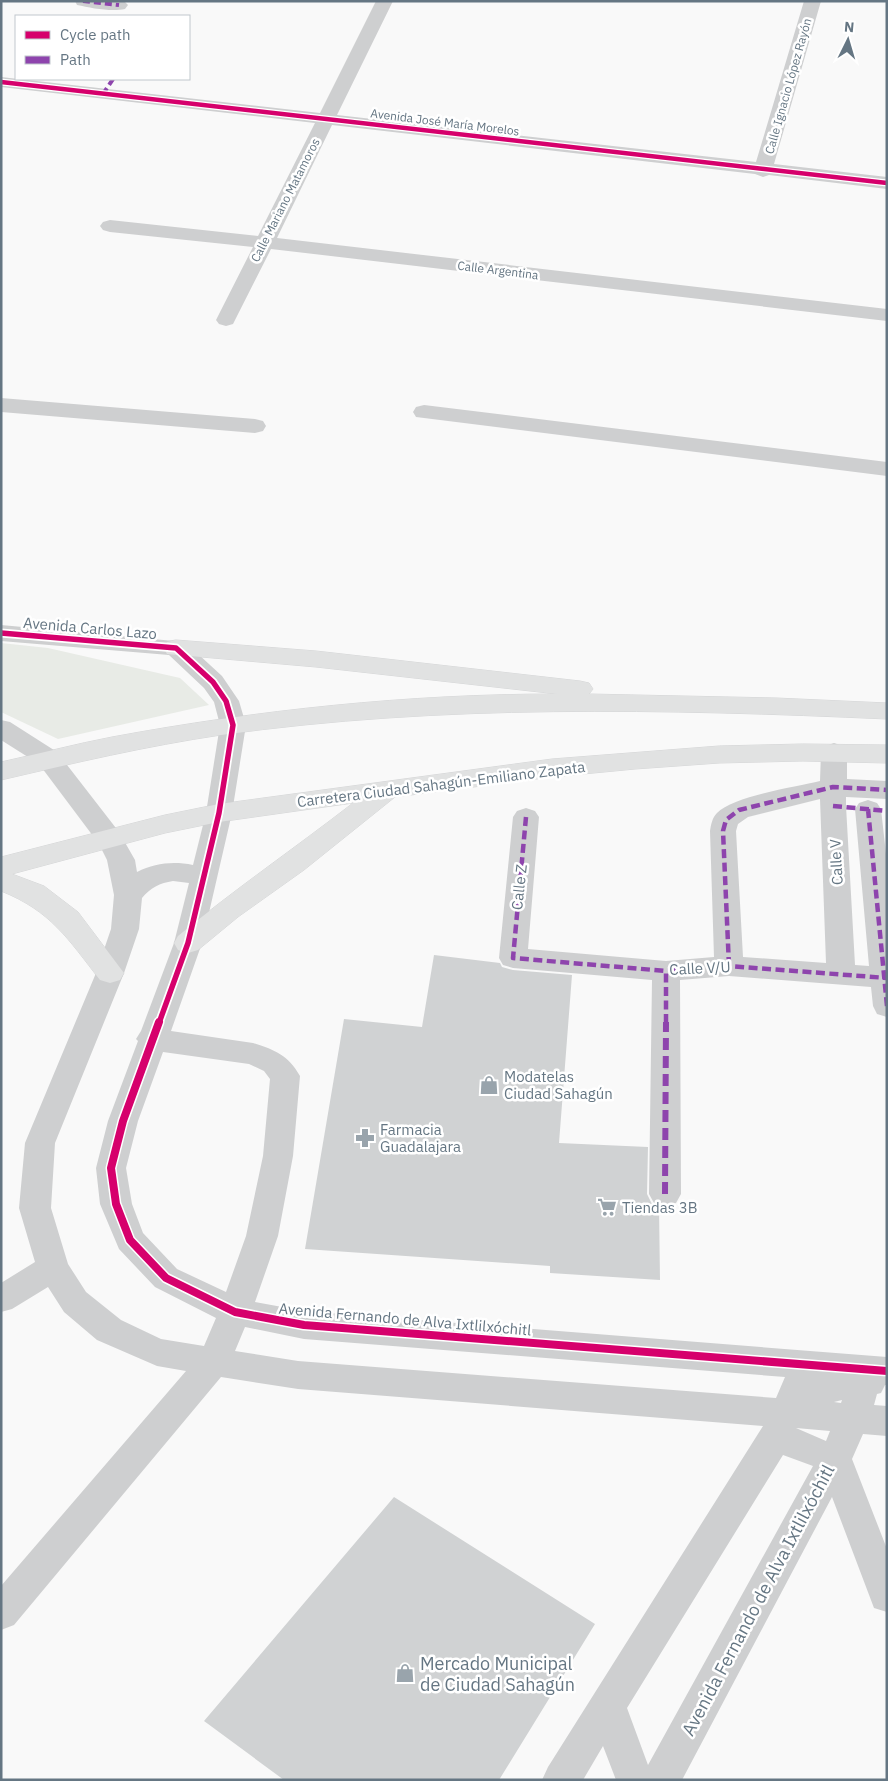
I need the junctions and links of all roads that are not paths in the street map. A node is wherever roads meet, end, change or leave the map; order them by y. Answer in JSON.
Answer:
{"nodes":[{"id":1,"x":83,"y":1,"type":"edge"},
{"id":2,"x":385,"y":1,"type":"edge"},
{"id":3,"x":813,"y":1,"type":"edge"},
{"id":4,"x":119,"y":5,"type":"dead end"},
{"id":5,"x":1,"y":82,"type":"edge"},
{"id":6,"x":108,"y":86,"type":"edge"},
{"id":7,"x":325,"y":120,"type":"junction"},
{"id":8,"x":764,"y":171,"type":"junction"},
{"id":9,"x":887,"y":183,"type":"edge"},
{"id":10,"x":110,"y":226,"type":"dead end"},
{"id":11,"x":263,"y":242,"type":"junction"},
{"id":12,"x":887,"y":315,"type":"edge"},
{"id":13,"x":226,"y":320,"type":"dead end"},
{"id":14,"x":1,"y":406,"type":"edge"},
{"id":15,"x":424,"y":412,"type":"dead end"},
{"id":16,"x":255,"y":426,"type":"dead end"},
{"id":17,"x":887,"y":469,"type":"edge"},
{"id":18,"x":1,"y":633,"type":"edge"},
{"id":19,"x":176,"y":648,"type":"junction"},
{"id":20,"x":645,"y":702,"type":"junction"},
{"id":21,"x":887,"y":711,"type":"edge"},
{"id":22,"x":232,"y":725,"type":"junction"},
{"id":23,"x":1,"y":728,"type":"edge"},
{"id":24,"x":834,"y":752,"type":"junction"},
{"id":25,"x":887,"y":754,"type":"edge"},
{"id":26,"x":48,"y":758,"type":"junction"},
{"id":27,"x":1,"y":771,"type":"edge"},
{"id":28,"x":387,"y":790,"type":"junction"},
{"id":29,"x":833,"y":796,"type":"junction"},
{"id":30,"x":881,"y":804,"type":"edge"},
{"id":31,"x":219,"y":813,"type":"junction"},
{"id":32,"x":526,"y":817,"type":"dead end"},
{"id":33,"x":109,"y":839,"type":"junction"},
{"id":34,"x":1,"y":867,"type":"edge"},
{"id":35,"x":204,"y":878,"type":"junction"},
{"id":36,"x":1,"y":880,"type":"edge"},
{"id":37,"x":128,"y":895,"type":"junction"},
{"id":38,"x":188,"y":943,"type":"junction"},
{"id":39,"x":513,"y":958,"type":"joint"},
{"id":40,"x":729,"y":966,"type":"junction"},
{"id":41,"x":666,"y":971,"type":"junction"},
{"id":42,"x":110,"y":973,"type":"junction"},
{"id":43,"x":841,"y":973,"type":"junction"},
{"id":44,"x":885,"y":978,"type":"edge"},
{"id":45,"x":887,"y":1006,"type":"edge"},
{"id":46,"x":152,"y":1039,"type":"junction"},
{"id":47,"x":665,"y":1194,"type":"dead end"},
{"id":48,"x":53,"y":1268,"type":"junction"},
{"id":49,"x":1,"y":1299,"type":"edge"},
{"id":50,"x":235,"y":1312,"type":"junction"},
{"id":51,"x":212,"y":1362,"type":"junction"},
{"id":52,"x":807,"y":1365,"type":"junction"},
{"id":53,"x":877,"y":1377,"type":"edge"},
{"id":54,"x":852,"y":1419,"type":"junction"},
{"id":55,"x":887,"y":1421,"type":"edge"},
{"id":56,"x":781,"y":1426,"type":"junction"},
{"id":57,"x":835,"y":1460,"type":"junction"},
{"id":58,"x":887,"y":1596,"type":"edge"},
{"id":59,"x":1,"y":1614,"type":"edge"},
{"id":60,"x":607,"y":1706,"type":"junction"},
{"id":61,"x":561,"y":1780,"type":"edge"},
{"id":62,"x":635,"y":1780,"type":"edge"},
{"id":63,"x":661,"y":1780,"type":"edge"}],
"edges":[{"from":1,"to":4,"type":"street"},
{"from":2,"to":7,"type":"street","name":"Calle Mariano Matamoros"},
{"from":3,"to":8,"type":"street","name":"Calle Ignacio López Rayón"},
{"from":5,"to":6,"type":"street","name":"Avenida José María Morelos"},
{"from":6,"to":7,"type":"street","name":"Avenida José María Morelos"},
{"from":7,"to":8,"type":"street","name":"Avenida José María Morelos"},
{"from":7,"to":11,"type":"street","name":"Calle Mariano Matamoros"},
{"from":8,"to":9,"type":"street","name":"Avenida José María Morelos"},
{"from":10,"to":11,"type":"street","name":"Calle Argentina"},
{"from":11,"to":12,"type":"street","name":"Calle Argentina"},
{"from":11,"to":13,"type":"street","name":"Calle Mariano Matamoros"},
{"from":14,"to":16,"type":"street"},
{"from":15,"to":17,"type":"street"},
{"from":18,"to":19,"type":"street","name":"Avenida Carlos Lazo"},
{"from":19,"to":20,"type":"main road"},
{"from":19,"to":22,"type":"street","name":"Avenida Fernando de Alva Ixtlilxóchitl"},
{"from":20,"to":21,"type":"main road"},
{"from":20,"to":22,"type":"main road"},
{"from":22,"to":26,"type":"main road"},
{"from":22,"to":31,"type":"street","name":"Avenida Fernando de Alva Ixtlilxóchitl"},
{"from":23,"to":26,"type":"street"},
{"from":24,"to":25,"type":"main road","name":"Carretera Ciudad Sahagún-Emiliano Zapata"},
{"from":24,"to":28,"type":"main road","name":"Carretera Ciudad Sahagún-Emiliano Zapata"},
{"from":24,"to":29,"type":"street","name":"Calle V"},
{"from":26,"to":27,"type":"main road"},
{"from":26,"to":33,"type":"street"},
{"from":28,"to":31,"type":"main road","name":"Carretera Ciudad Sahagún-Emiliano Zapata"},
{"from":28,"to":38,"type":"main road"},
{"from":29,"to":30,"type":"street"},
{"from":29,"to":40,"type":"street"},
{"from":29,"to":43,"type":"street","name":"Calle V"},
{"from":30,"to":44,"type":"street"},
{"from":31,"to":33,"type":"main road","name":"Carretera Ciudad Sahagún-Emiliano Zapata"},
{"from":31,"to":35,"type":"street","name":"Avenida Fernando de Alva Ixtlilxóchitl"},
{"from":32,"to":39,"type":"street","name":"Calle Z"},
{"from":33,"to":34,"type":"main road","name":"Carretera Ciudad Sahagún-Emiliano Zapata"},
{"from":33,"to":37,"type":"street"},
{"from":35,"to":37,"type":"street"},
{"from":35,"to":38,"type":"street","name":"Avenida Fernando de Alva Ixtlilxóchitl"},
{"from":36,"to":42,"type":"main road"},
{"from":37,"to":42,"type":"street"},
{"from":38,"to":46,"type":"street","name":"Avenida Fernando de Alva Ixtlilxóchitl"},
{"from":39,"to":41,"type":"street","name":"Calle V/U"},
{"from":40,"to":41,"type":"street","name":"Calle V/U"},
{"from":40,"to":43,"type":"street","name":"Calle V/U"},
{"from":41,"to":47,"type":"street"},
{"from":42,"to":48,"type":"street"},
{"from":43,"to":44,"type":"street","name":"Calle V/U"},
{"from":44,"to":45,"type":"street"},
{"from":46,"to":50,"type":"street","name":"Avenida Fernando de Alva Ixtlilxóchitl"},
{"from":46,"to":50,"type":"street"},
{"from":48,"to":49,"type":"street"},
{"from":48,"to":51,"type":"street"},
{"from":50,"to":51,"type":"street"},
{"from":50,"to":52,"type":"street","name":"Avenida Fernando de Alva Ixtlilxóchitl"},
{"from":51,"to":56,"type":"street"},
{"from":51,"to":59,"type":"street"},
{"from":52,"to":53,"type":"street","name":"Avenida Fernando de Alva Ixtlilxóchitl"},
{"from":52,"to":56,"type":"street"},
{"from":53,"to":54,"type":"street","name":"Avenida Fernando de Alva Ixtlilxóchitl"},
{"from":53,"to":56,"type":"street"},
{"from":54,"to":55,"type":"street"},
{"from":54,"to":56,"type":"street"},
{"from":54,"to":57,"type":"street","name":"Avenida Fernando de Alva Ixtlilxóchitl"},
{"from":56,"to":57,"type":"street"},
{"from":56,"to":60,"type":"street"},
{"from":57,"to":58,"type":"street"},
{"from":57,"to":63,"type":"street","name":"Avenida Fernando de Alva Ixtlilxóchitl"},
{"from":60,"to":61,"type":"street"},
{"from":60,"to":62,"type":"street"}]}
